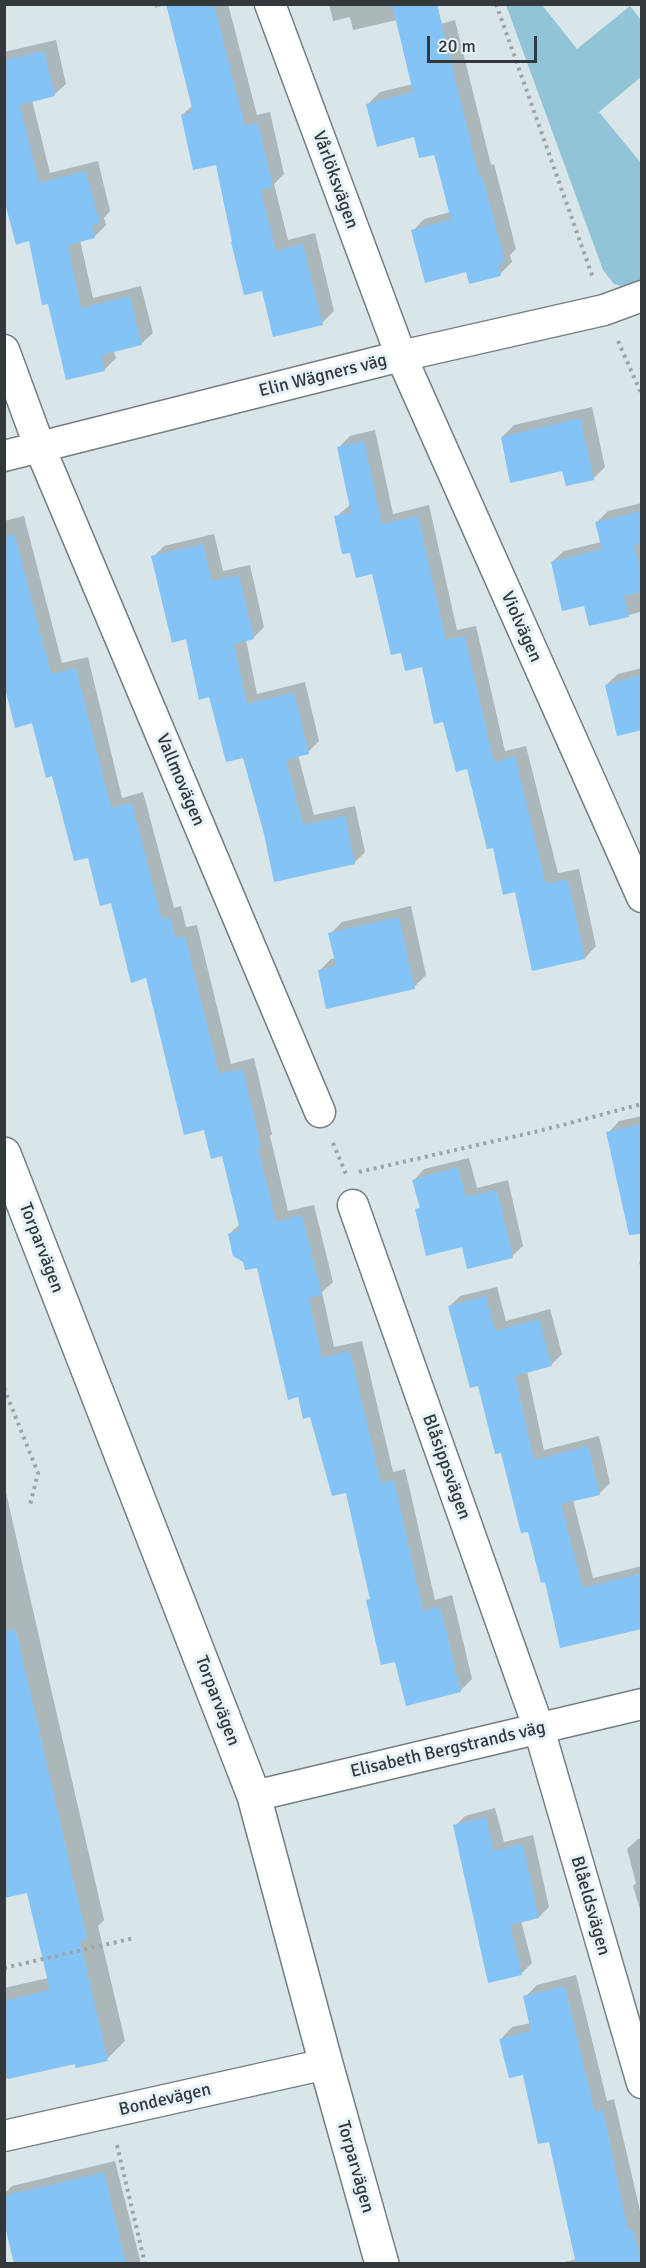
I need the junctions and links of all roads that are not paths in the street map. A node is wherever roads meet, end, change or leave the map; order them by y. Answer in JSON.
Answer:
{"nodes":[{"id":1,"x":270,"y":4,"type":"edge"},
{"id":2,"x":642,"y":296,"type":"edge"},
{"id":3,"x":4,"y":350,"type":"edge"},
{"id":4,"x":401,"y":356,"type":"junction"},
{"id":5,"x":40,"y":448,"type":"junction"},
{"id":6,"x":4,"y":456,"type":"edge"},
{"id":7,"x":642,"y":897,"type":"edge"},
{"id":8,"x":320,"y":1112,"type":"road end"},
{"id":9,"x":4,"y":1154,"type":"edge"},
{"id":10,"x":353,"y":1205,"type":"dead end"},
{"id":11,"x":642,"y":1704,"type":"edge"},
{"id":12,"x":539,"y":1729,"type":"junction"},
{"id":13,"x":255,"y":1796,"type":"junction"},
{"id":14,"x":326,"y":2064,"type":"junction"},
{"id":15,"x":642,"y":2083,"type":"edge"},
{"id":16,"x":4,"y":2136,"type":"edge"},
{"id":17,"x":382,"y":2264,"type":"edge"}],
"edges":[{"from":1,"to":4,"type":"street","name":"Vårlöksvägen"},
{"from":2,"to":4,"type":"street","name":"Elin Wägners väg"},
{"from":3,"to":5,"type":"street","name":"Vallmovägen"},
{"from":4,"to":5,"type":"street","name":"Elin Wägners väg"},
{"from":4,"to":7,"type":"street","name":"Violvägen"},
{"from":5,"to":6,"type":"street","name":"Elin Wägners väg"},
{"from":5,"to":8,"type":"street","name":"Vallmovägen"},
{"from":9,"to":13,"type":"street","name":"Torparvägen"},
{"from":10,"to":12,"type":"street","name":"Blåsippsvägen"},
{"from":11,"to":12,"type":"street","name":"Elisabeth Bergstrands väg"},
{"from":12,"to":13,"type":"street","name":"Elisabeth Bergstrands väg"},
{"from":12,"to":15,"type":"street","name":"Blåeldsvägen"},
{"from":13,"to":14,"type":"street","name":"Torparvägen"},
{"from":14,"to":16,"type":"street","name":"Bondevägen"},
{"from":14,"to":17,"type":"street","name":"Torparvägen"}]}
